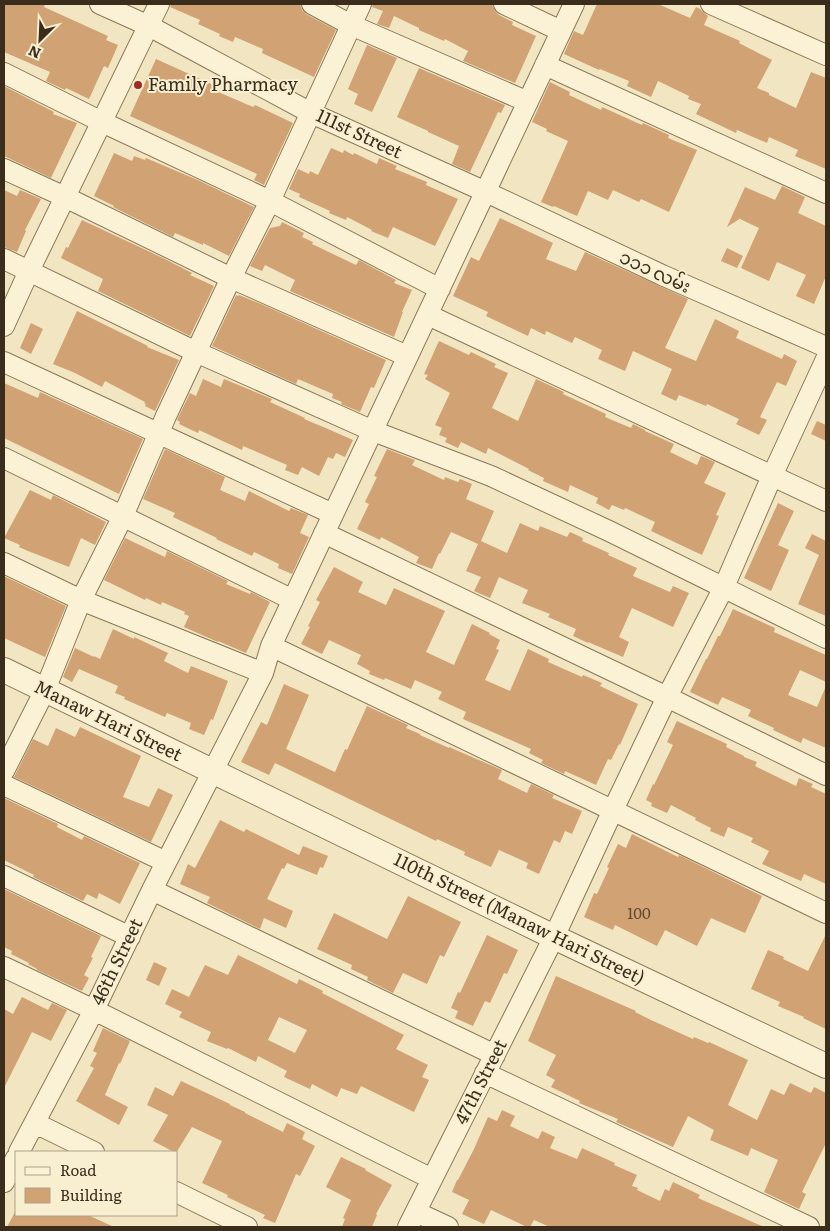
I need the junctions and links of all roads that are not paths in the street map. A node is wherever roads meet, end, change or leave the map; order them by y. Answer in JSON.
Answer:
{"nodes":[{"id":1,"x":100,"y":4,"type":"edge"},
{"id":2,"x":159,"y":4,"type":"edge"},
{"id":3,"x":312,"y":4,"type":"edge"},
{"id":4,"x":361,"y":4,"type":"edge"},
{"id":5,"x":504,"y":4,"type":"edge"},
{"id":6,"x":574,"y":4,"type":"edge"},
{"id":7,"x":711,"y":4,"type":"edge"},
{"id":8,"x":351,"y":24,"type":"junction"},
{"id":9,"x":149,"y":26,"type":"junction"},
{"id":10,"x":561,"y":31,"type":"junction"},
{"id":11,"x":826,"y":55,"type":"edge"},
{"id":12,"x":545,"y":65,"type":"junction"},
{"id":13,"x":4,"y":73,"type":"edge"},
{"id":14,"x":528,"y":102,"type":"junction"},
{"id":15,"x":311,"y":113,"type":"junction"},
{"id":16,"x":102,"y":122,"type":"junction"},
{"id":17,"x":4,"y":169,"type":"edge"},
{"id":18,"x":486,"y":192,"type":"junction"},
{"id":19,"x":826,"y":193,"type":"edge"},
{"id":20,"x":65,"y":197,"type":"junction"},
{"id":21,"x":270,"y":201,"type":"junction"},
{"id":22,"x":4,"y":259,"type":"edge"},
{"id":23,"x":29,"y":271,"type":"junction"},
{"id":24,"x":231,"y":278,"type":"junction"},
{"id":25,"x":440,"y":289,"type":"junction"},
{"id":26,"x":428,"y":315,"type":"junction"},
{"id":27,"x":4,"y":326,"type":"edge"},
{"id":28,"x":826,"y":347,"type":"edge"},
{"id":29,"x":196,"y":352,"type":"junction"},
{"id":30,"x":407,"y":356,"type":"junction"},
{"id":31,"x":826,"y":359,"type":"edge"},
{"id":32,"x":4,"y":362,"type":"edge"},
{"id":33,"x":373,"y":431,"type":"junction"},
{"id":34,"x":159,"y":433,"type":"junction"},
{"id":35,"x":4,"y":458,"type":"edge"},
{"id":36,"x":772,"y":476,"type":"junction"},
{"id":37,"x":826,"y":501,"type":"edge"},
{"id":38,"x":334,"y":514,"type":"junction"},
{"id":39,"x":123,"y":516,"type":"junction"},
{"id":40,"x":324,"y":533,"type":"junction"},
{"id":41,"x":4,"y":563,"type":"edge"},
{"id":42,"x":724,"y":587,"type":"junction"},
{"id":43,"x":81,"y":600,"type":"junction"},
{"id":44,"x":293,"y":600,"type":"junction"},
{"id":45,"x":826,"y":638,"type":"edge"},
{"id":46,"x":271,"y":646,"type":"junction"},
{"id":47,"x":4,"y":670,"type":"edge"},
{"id":48,"x":262,"y":673,"type":"junction"},
{"id":49,"x":45,"y":690,"type":"junction"},
{"id":50,"x":668,"y":697,"type":"junction"},
{"id":51,"x":4,"y":771,"type":"edge"},
{"id":52,"x":212,"y":771,"type":"junction"},
{"id":53,"x":826,"y":775,"type":"edge"},
{"id":54,"x":4,"y":785,"type":"edge"},
{"id":55,"x":613,"y":810,"type":"junction"},
{"id":56,"x":166,"y":862,"type":"junction"},
{"id":57,"x":4,"y":876,"type":"edge"},
{"id":58,"x":152,"y":890,"type":"junction"},
{"id":59,"x":826,"y":913,"type":"edge"},
{"id":60,"x":130,"y":937,"type":"junction"},
{"id":61,"x":554,"y":937,"type":"junction"},
{"id":62,"x":4,"y":967,"type":"edge"},
{"id":63,"x":94,"y":1010,"type":"junction"},
{"id":64,"x":495,"y":1054,"type":"junction"},
{"id":65,"x":826,"y":1066,"type":"edge"},
{"id":66,"x":485,"y":1073,"type":"junction"},
{"id":67,"x":34,"y":1123,"type":"junction"},
{"id":68,"x":20,"y":1151,"type":"edge"},
{"id":69,"x":92,"y":1151,"type":"edge"},
{"id":70,"x":15,"y":1160,"type":"edge"},
{"id":71,"x":432,"y":1179,"type":"junction"},
{"id":72,"x":4,"y":1182,"type":"edge"},
{"id":73,"x":178,"y":1193,"type":"edge"},
{"id":74,"x":412,"y":1220,"type":"edge"},
{"id":75,"x":247,"y":1227,"type":"edge"},
{"id":76,"x":448,"y":1227,"type":"edge"},
{"id":77,"x":809,"y":1227,"type":"edge"}],
"edges":[{"from":1,"to":9,"type":"street","name":"111st Street"},
{"from":2,"to":9,"type":"street"},
{"from":3,"to":8,"type":"street"},
{"from":4,"to":8,"type":"street"},
{"from":5,"to":10,"type":"street"},
{"from":6,"to":10,"type":"street","name":"46th Street"},
{"from":7,"to":11,"type":"street"},
{"from":8,"to":14,"type":"street"},
{"from":8,"to":15,"type":"street"},
{"from":9,"to":15,"type":"street","name":"111st Street"},
{"from":9,"to":16,"type":"street"},
{"from":10,"to":12,"type":"street","name":"46th Street"},
{"from":12,"to":14,"type":"street","name":"46th Street"},
{"from":12,"to":19,"type":"street"},
{"from":13,"to":16,"type":"street"},
{"from":14,"to":18,"type":"street","name":"46th Street"},
{"from":15,"to":18,"type":"street","name":"111st Street"},
{"from":15,"to":21,"type":"street"},
{"from":16,"to":20,"type":"street"},
{"from":16,"to":21,"type":"street"},
{"from":17,"to":20,"type":"street"},
{"from":18,"to":25,"type":"street","name":"46th Street"},
{"from":18,"to":28,"type":"street","name":"၁၁၁ လမ်း"},
{"from":20,"to":23,"type":"street"},
{"from":20,"to":24,"type":"street"},
{"from":21,"to":24,"type":"street"},
{"from":21,"to":25,"type":"street"},
{"from":22,"to":23,"type":"street"},
{"from":23,"to":27,"type":"street"},
{"from":23,"to":29,"type":"street"},
{"from":24,"to":29,"type":"street"},
{"from":24,"to":30,"type":"street"},
{"from":25,"to":26,"type":"street","name":"46th Street"},
{"from":26,"to":30,"type":"street","name":"46th Street"},
{"from":26,"to":36,"type":"street"},
{"from":29,"to":33,"type":"street"},
{"from":29,"to":34,"type":"street"},
{"from":30,"to":33,"type":"street","name":"46th Street"},
{"from":31,"to":36,"type":"street","name":"47th Street"},
{"from":32,"to":34,"type":"street"},
{"from":33,"to":38,"type":"street","name":"46th Street"},
{"from":33,"to":42,"type":"street"},
{"from":34,"to":38,"type":"street"},
{"from":34,"to":39,"type":"street"},
{"from":35,"to":39,"type":"street"},
{"from":36,"to":37,"type":"street"},
{"from":36,"to":42,"type":"street","name":"47th Street"},
{"from":38,"to":40,"type":"street","name":"46th Street"},
{"from":39,"to":43,"type":"street"},
{"from":39,"to":44,"type":"street"},
{"from":40,"to":44,"type":"street","name":"46th Street"},
{"from":40,"to":50,"type":"street"},
{"from":41,"to":43,"type":"street"},
{"from":42,"to":45,"type":"street"},
{"from":42,"to":50,"type":"street","name":"47th Street"},
{"from":43,"to":48,"type":"street"},
{"from":43,"to":49,"type":"street"},
{"from":44,"to":46,"type":"street","name":"46th Street"},
{"from":46,"to":48,"type":"street","name":"46th Street"},
{"from":46,"to":55,"type":"street"},
{"from":47,"to":49,"type":"street","name":"Manaw Hari Street"},
{"from":48,"to":52,"type":"street","name":"46th Street"},
{"from":49,"to":51,"type":"street"},
{"from":49,"to":52,"type":"street","name":"Manaw Hari Street"},
{"from":50,"to":53,"type":"street"},
{"from":50,"to":55,"type":"street","name":"47th Street"},
{"from":52,"to":56,"type":"street","name":"46th Street"},
{"from":52,"to":61,"type":"street","name":"110th Street (Manaw Hari Street)"},
{"from":54,"to":56,"type":"street"},
{"from":55,"to":59,"type":"street"},
{"from":55,"to":61,"type":"street","name":"47th Street"},
{"from":56,"to":58,"type":"street","name":"46th Street"},
{"from":57,"to":60,"type":"street"},
{"from":58,"to":60,"type":"street","name":"46th Street"},
{"from":58,"to":64,"type":"street"},
{"from":60,"to":63,"type":"street","name":"46th Street"},
{"from":61,"to":64,"type":"street","name":"47th Street"},
{"from":61,"to":65,"type":"street","name":"110th Street (Manaw Hari Street)"},
{"from":62,"to":63,"type":"street"},
{"from":63,"to":67,"type":"street","name":"46th Street"},
{"from":63,"to":71,"type":"street"},
{"from":64,"to":66,"type":"street","name":"47th Street"},
{"from":66,"to":71,"type":"street","name":"47th Street"},
{"from":66,"to":77,"type":"street"},
{"from":67,"to":68,"type":"street","name":"46th Street"},
{"from":67,"to":69,"type":"street"},
{"from":70,"to":72,"type":"street"},
{"from":71,"to":74,"type":"street","name":"47th Street"},
{"from":73,"to":75,"type":"street"},
{"from":74,"to":76,"type":"street"}]}
